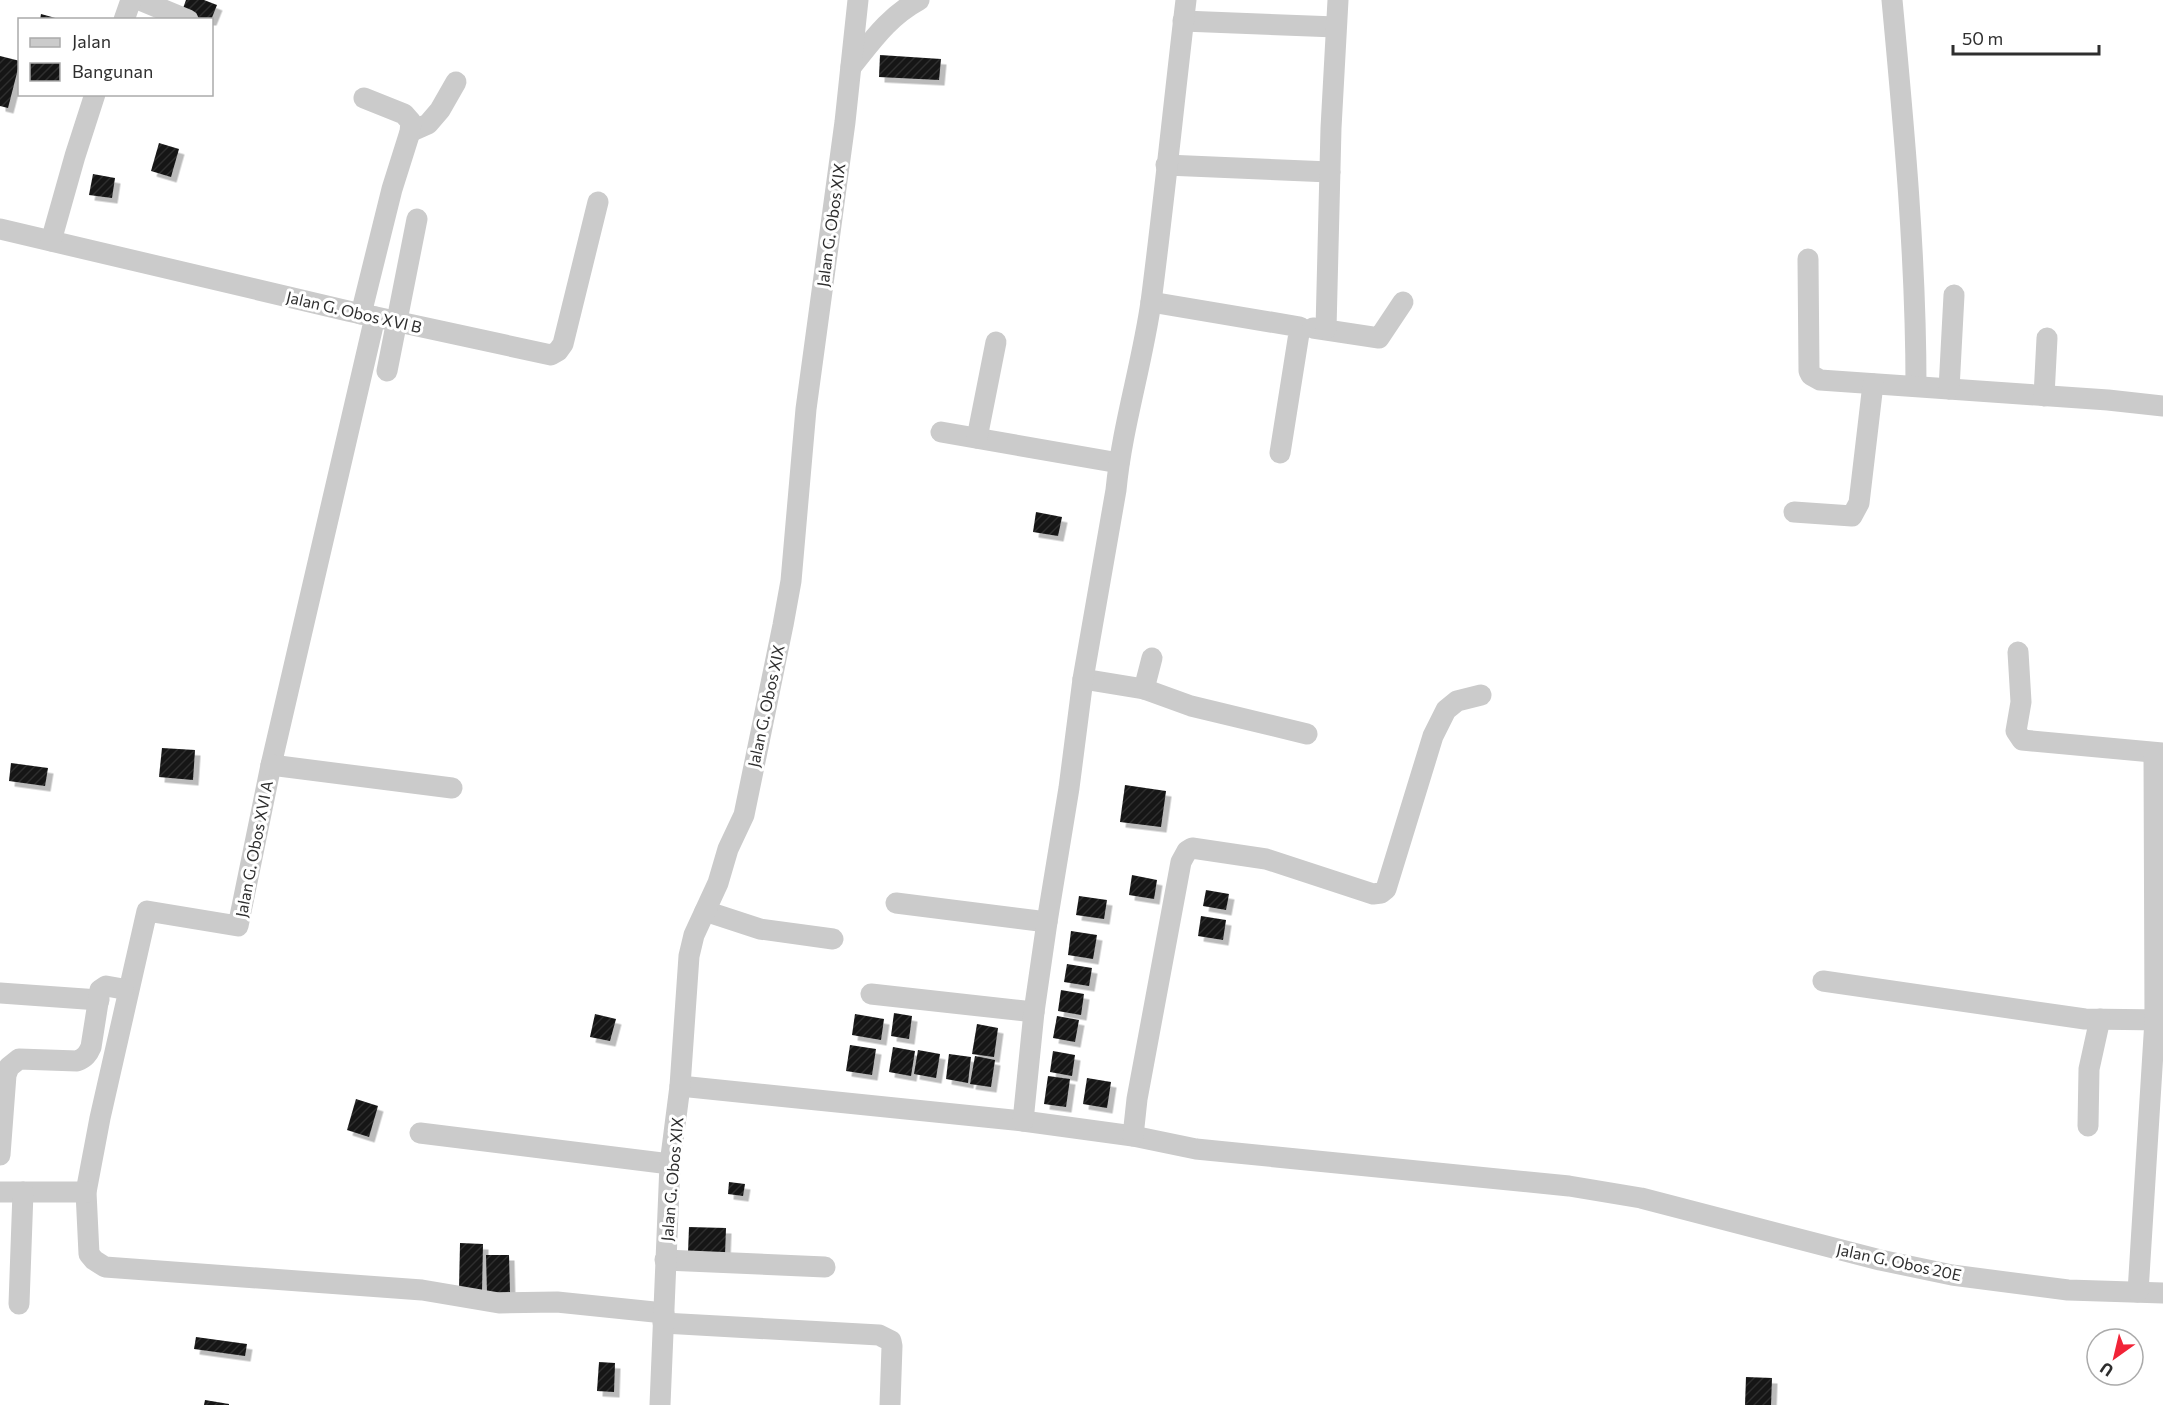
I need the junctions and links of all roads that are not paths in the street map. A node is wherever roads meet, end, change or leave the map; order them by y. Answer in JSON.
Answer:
{"nodes":[{"id":1,"x":131,"y":0,"type":"edge"},
{"id":2,"x":140,"y":0,"type":"edge"},
{"id":3,"x":858,"y":0,"type":"edge"},
{"id":4,"x":918,"y":0,"type":"edge"},
{"id":5,"x":1186,"y":0,"type":"edge"},
{"id":6,"x":1338,"y":0,"type":"edge"},
{"id":7,"x":1892,"y":0,"type":"edge"},
{"id":8,"x":125,"y":18,"type":"edge"},
{"id":9,"x":183,"y":18,"type":"edge"},
{"id":10,"x":1183,"y":21,"type":"junction"},
{"id":11,"x":1336,"y":27,"type":"junction"},
{"id":12,"x":851,"y":67,"type":"junction"},
{"id":13,"x":456,"y":82,"type":"dead end"},
{"id":14,"x":94,"y":96,"type":"edge"},
{"id":15,"x":364,"y":98,"type":"dead end"},
{"id":16,"x":410,"y":132,"type":"junction"},
{"id":17,"x":1166,"y":165,"type":"junction"},
{"id":18,"x":1330,"y":172,"type":"junction"},
{"id":19,"x":598,"y":202,"type":"dead end"},
{"id":20,"x":417,"y":219,"type":"dead end"},
{"id":21,"x":0,"y":229,"type":"edge"},
{"id":22,"x":51,"y":241,"type":"junction"},
{"id":23,"x":1808,"y":259,"type":"dead end"},
{"id":24,"x":1954,"y":295,"type":"dead end"},
{"id":25,"x":1150,"y":302,"type":"junction"},
{"id":26,"x":1403,"y":302,"type":"dead end"},
{"id":27,"x":368,"y":316,"type":"junction"},
{"id":28,"x":397,"y":322,"type":"junction"},
{"id":29,"x":1300,"y":327,"type":"junction"},
{"id":30,"x":1326,"y":329,"type":"junction"},
{"id":31,"x":2047,"y":338,"type":"dead end"},
{"id":32,"x":996,"y":342,"type":"dead end"},
{"id":33,"x":387,"y":371,"type":"dead end"},
{"id":34,"x":1873,"y":384,"type":"junction"},
{"id":35,"x":1916,"y":386,"type":"junction"},
{"id":36,"x":1949,"y":389,"type":"junction"},
{"id":37,"x":2044,"y":396,"type":"junction"},
{"id":38,"x":2163,"y":406,"type":"edge"},
{"id":39,"x":941,"y":432,"type":"dead end"},
{"id":40,"x":976,"y":438,"type":"junction"},
{"id":41,"x":1280,"y":453,"type":"dead end"},
{"id":42,"x":1119,"y":463,"type":"junction"},
{"id":43,"x":1794,"y":512,"type":"dead end"},
{"id":44,"x":2018,"y":652,"type":"dead end"},
{"id":45,"x":1152,"y":658,"type":"dead end"},
{"id":46,"x":1083,"y":678,"type":"junction"},
{"id":47,"x":1144,"y":689,"type":"junction"},
{"id":48,"x":1481,"y":695,"type":"dead end"},
{"id":49,"x":1307,"y":734,"type":"dead end"},
{"id":50,"x":2158,"y":753,"type":"edge"},
{"id":51,"x":271,"y":765,"type":"junction"},
{"id":52,"x":452,"y":788,"type":"dead end"},
{"id":53,"x":896,"y":903,"type":"dead end"},
{"id":54,"x":705,"y":911,"type":"junction"},
{"id":55,"x":1047,"y":922,"type":"junction"},
{"id":56,"x":833,"y":939,"type":"dead end"},
{"id":57,"x":1823,"y":981,"type":"dead end"},
{"id":58,"x":123,"y":989,"type":"dead end"},
{"id":59,"x":0,"y":993,"type":"edge"},
{"id":60,"x":871,"y":994,"type":"dead end"},
{"id":61,"x":99,"y":999,"type":"junction"},
{"id":62,"x":1034,"y":1012,"type":"junction"},
{"id":63,"x":2100,"y":1019,"type":"junction"},
{"id":64,"x":2159,"y":1020,"type":"edge"},
{"id":65,"x":680,"y":1086,"type":"junction"},
{"id":66,"x":1023,"y":1121,"type":"junction"},
{"id":67,"x":2088,"y":1126,"type":"dead end"},
{"id":68,"x":420,"y":1133,"type":"dead end"},
{"id":69,"x":1133,"y":1136,"type":"junction"},
{"id":70,"x":0,"y":1155,"type":"edge"},
{"id":71,"x":670,"y":1164,"type":"junction"},
{"id":72,"x":0,"y":1192,"type":"edge"},
{"id":73,"x":23,"y":1192,"type":"junction"},
{"id":74,"x":86,"y":1192,"type":"junction"},
{"id":75,"x":665,"y":1260,"type":"junction"},
{"id":76,"x":825,"y":1267,"type":"dead end"},
{"id":77,"x":2138,"y":1292,"type":"junction"},
{"id":78,"x":2163,"y":1293,"type":"edge"},
{"id":79,"x":19,"y":1304,"type":"dead end"},
{"id":80,"x":663,"y":1318,"type":"junction"},
{"id":81,"x":660,"y":1405,"type":"edge"},
{"id":82,"x":890,"y":1405,"type":"edge"}],
"edges":[{"from":1,"to":8,"type":"street"},
{"from":2,"to":9,"type":"street"},
{"from":3,"to":12,"type":"street","name":"Jalan G. Obos XIX"},
{"from":4,"to":12,"type":"street"},
{"from":5,"to":10,"type":"street"},
{"from":6,"to":11,"type":"street"},
{"from":7,"to":35,"type":"street"},
{"from":10,"to":11,"type":"street"},
{"from":10,"to":17,"type":"street"},
{"from":11,"to":18,"type":"street"},
{"from":12,"to":54,"type":"street","name":"Jalan G. Obos XIX"},
{"from":13,"to":16,"type":"street"},
{"from":14,"to":22,"type":"street"},
{"from":15,"to":16,"type":"street"},
{"from":16,"to":27,"type":"street","name":"Jalan G. Obos XVI A"},
{"from":17,"to":18,"type":"street"},
{"from":17,"to":25,"type":"street"},
{"from":18,"to":30,"type":"street"},
{"from":19,"to":28,"type":"street","name":"Jalan G. Obos XVI B"},
{"from":20,"to":28,"type":"street"},
{"from":21,"to":22,"type":"street","name":"Jalan G. Obos XVI B"},
{"from":22,"to":27,"type":"street","name":"Jalan G. Obos XVI B"},
{"from":23,"to":34,"type":"street"},
{"from":24,"to":36,"type":"street"},
{"from":25,"to":29,"type":"street"},
{"from":25,"to":42,"type":"street"},
{"from":26,"to":30,"type":"street"},
{"from":27,"to":28,"type":"street","name":"Jalan G. Obos XVI B"},
{"from":27,"to":51,"type":"street","name":"Jalan G. Obos XVI A"},
{"from":28,"to":33,"type":"street"},
{"from":29,"to":30,"type":"street"},
{"from":29,"to":41,"type":"street"},
{"from":31,"to":37,"type":"street"},
{"from":32,"to":40,"type":"street"},
{"from":34,"to":35,"type":"street"},
{"from":34,"to":43,"type":"street"},
{"from":35,"to":36,"type":"street"},
{"from":36,"to":37,"type":"street"},
{"from":37,"to":38,"type":"street"},
{"from":39,"to":40,"type":"street"},
{"from":40,"to":42,"type":"street"},
{"from":42,"to":46,"type":"street"},
{"from":44,"to":50,"type":"street"},
{"from":45,"to":47,"type":"street"},
{"from":46,"to":47,"type":"street"},
{"from":46,"to":55,"type":"street"},
{"from":47,"to":49,"type":"street"},
{"from":48,"to":69,"type":"street"},
{"from":50,"to":64,"type":"street"},
{"from":51,"to":52,"type":"street"},
{"from":51,"to":74,"type":"street","name":"Jalan G. Obos XVI A"},
{"from":53,"to":55,"type":"street"},
{"from":54,"to":56,"type":"street"},
{"from":54,"to":65,"type":"street","name":"Jalan G. Obos XIX"},
{"from":55,"to":62,"type":"street"},
{"from":57,"to":63,"type":"street"},
{"from":58,"to":61,"type":"street"},
{"from":59,"to":61,"type":"street"},
{"from":60,"to":62,"type":"street"},
{"from":61,"to":70,"type":"street"},
{"from":62,"to":66,"type":"street"},
{"from":63,"to":64,"type":"street"},
{"from":63,"to":67,"type":"street"},
{"from":64,"to":77,"type":"street"},
{"from":65,"to":66,"type":"street","name":"Jalan G. Obos 20E"},
{"from":65,"to":71,"type":"street","name":"Jalan G. Obos XIX"},
{"from":66,"to":69,"type":"street","name":"Jalan G. Obos 20E"},
{"from":68,"to":71,"type":"street"},
{"from":69,"to":77,"type":"street","name":"Jalan G. Obos 20E"},
{"from":71,"to":75,"type":"street","name":"Jalan G. Obos XIX"},
{"from":72,"to":73,"type":"street"},
{"from":73,"to":74,"type":"street"},
{"from":73,"to":79,"type":"street"},
{"from":74,"to":80,"type":"street"},
{"from":75,"to":76,"type":"street"},
{"from":75,"to":80,"type":"street","name":"Jalan G. Obos XIX"},
{"from":77,"to":78,"type":"street","name":"Jalan G. Obos 20E"},
{"from":80,"to":81,"type":"street","name":"Jalan G. Obos XIX"},
{"from":80,"to":82,"type":"street"}]}
